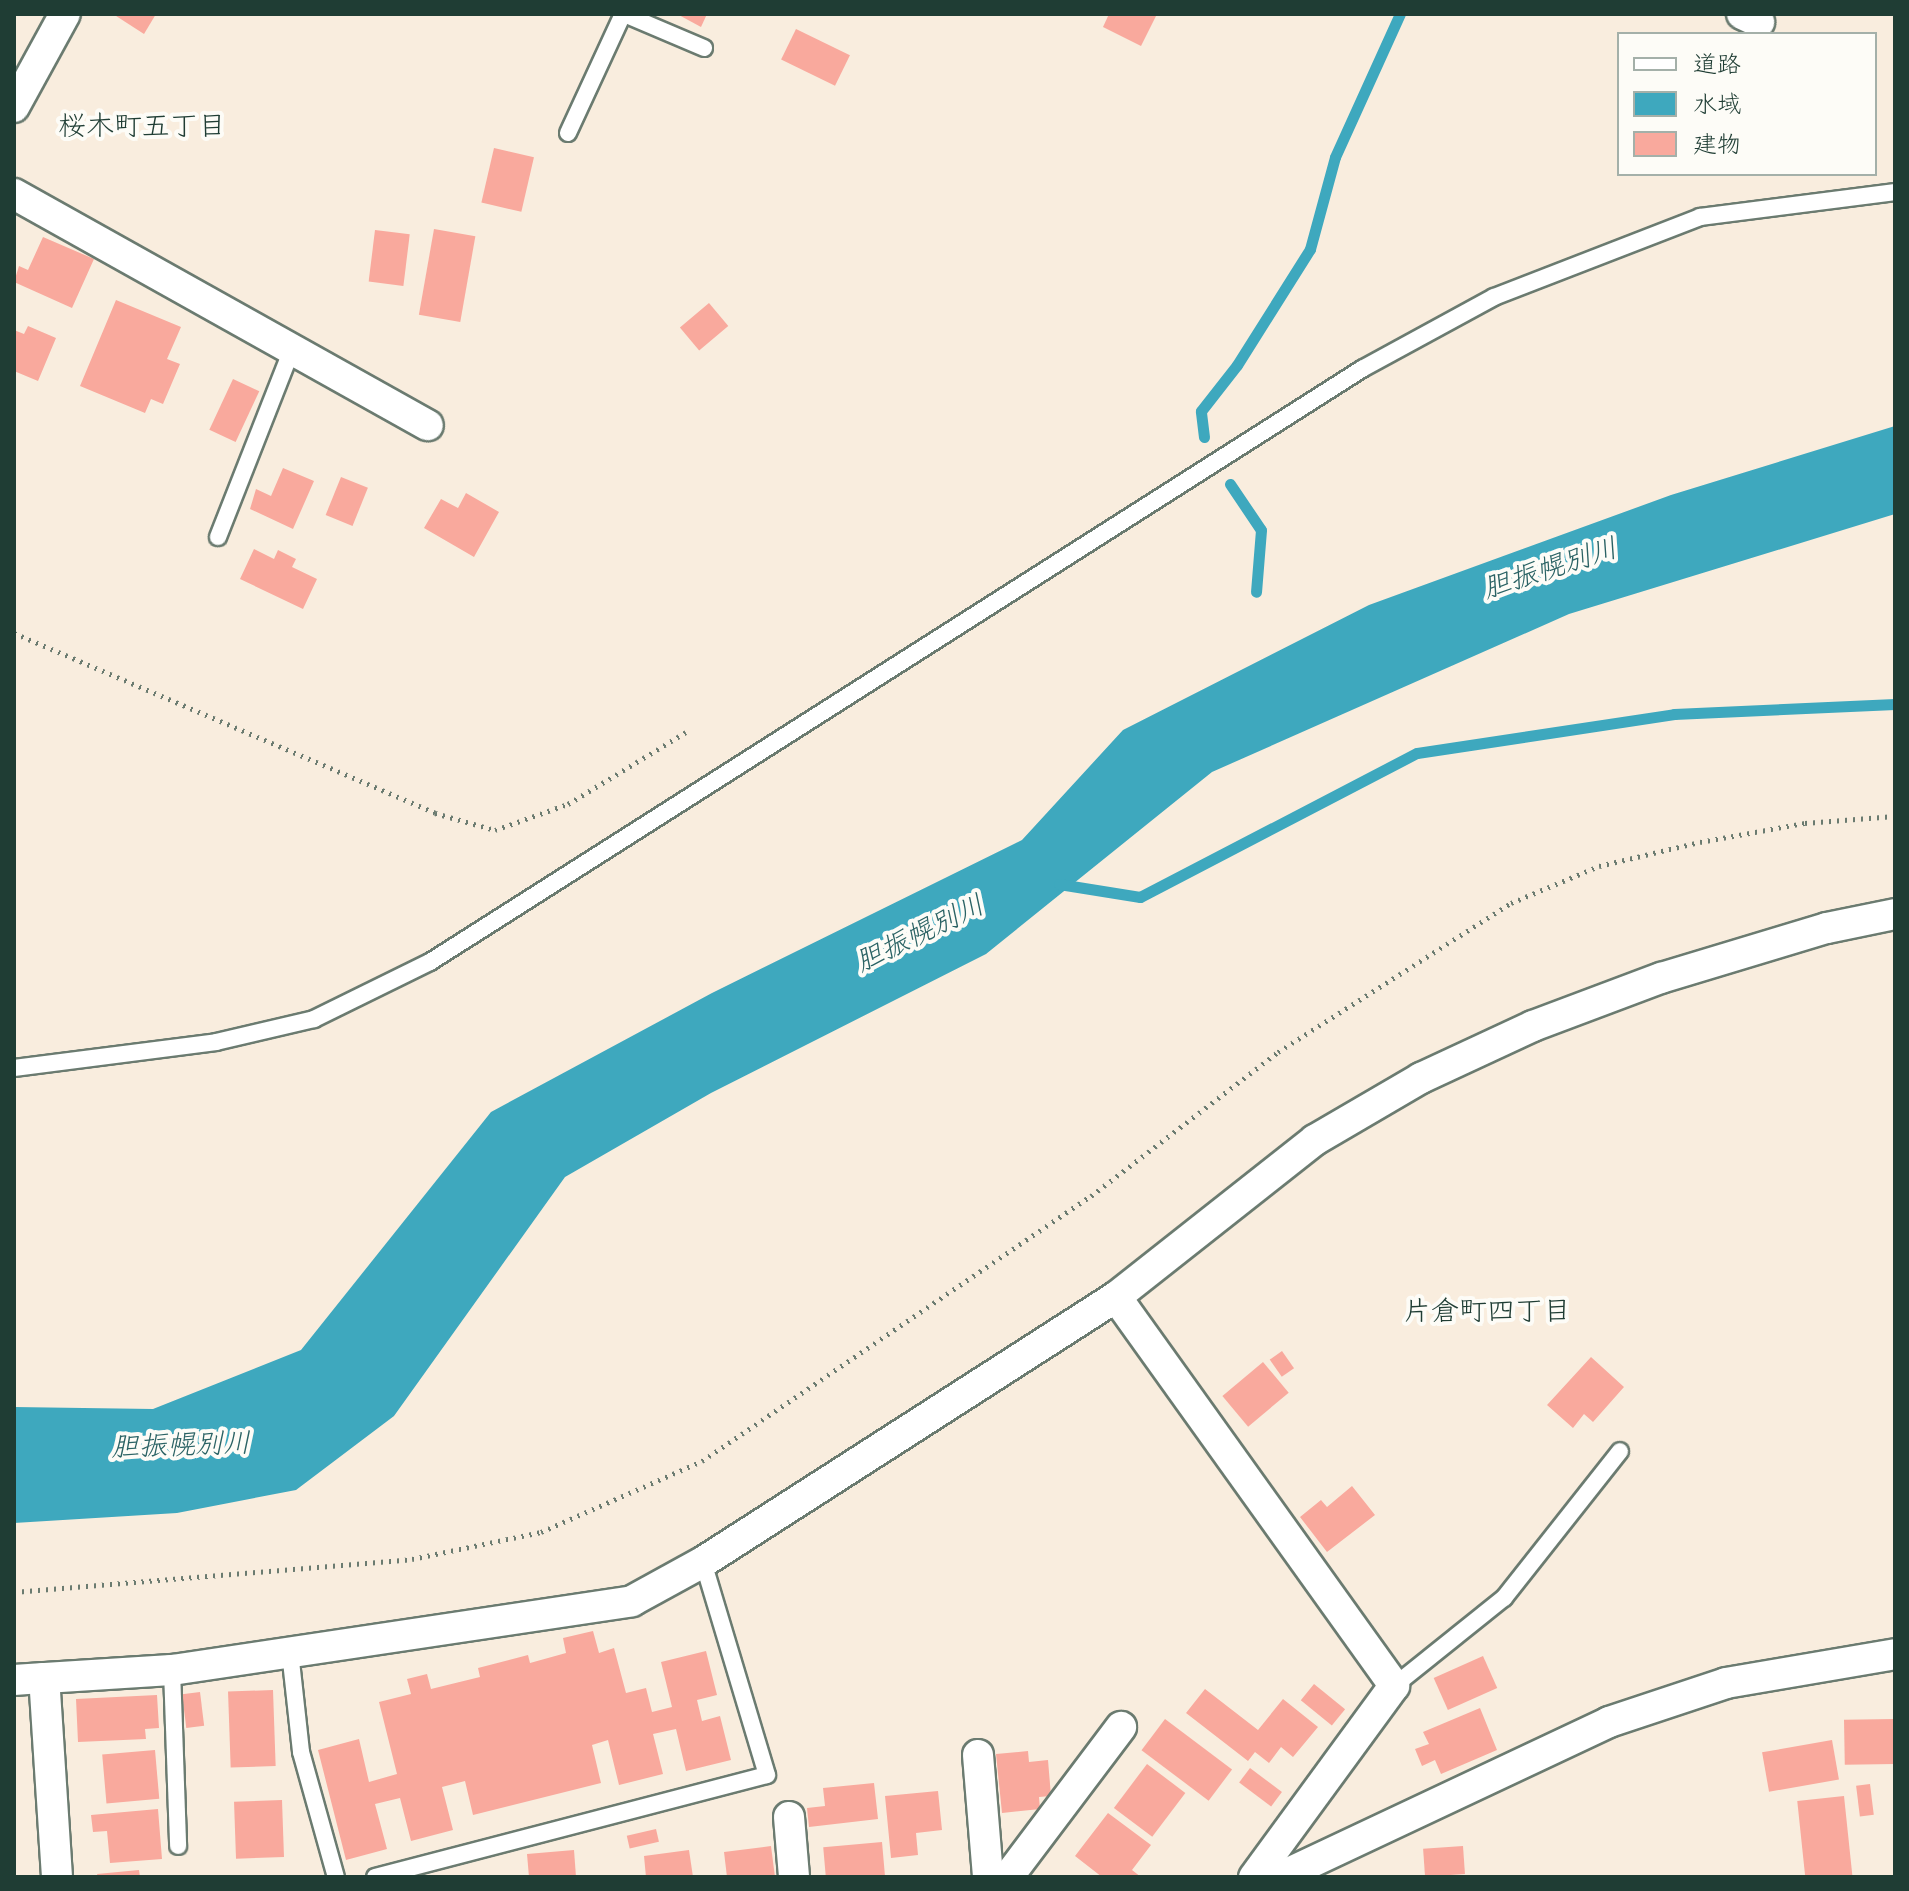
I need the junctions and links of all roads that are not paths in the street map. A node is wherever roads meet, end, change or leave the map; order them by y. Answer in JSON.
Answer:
{"nodes":[{"id":1,"x":65,"y":14,"type":"edge"},
{"id":2,"x":624,"y":14,"type":"edge"},
{"id":3,"x":704,"y":48,"type":"dead end"},
{"id":4,"x":14,"y":107,"type":"edge"},
{"id":5,"x":568,"y":133,"type":"dead end"},
{"id":6,"x":1895,"y":192,"type":"edge"},
{"id":7,"x":14,"y":194,"type":"edge"},
{"id":8,"x":292,"y":349,"type":"junction"},
{"id":9,"x":428,"y":425,"type":"dead end"},
{"id":10,"x":218,"y":537,"type":"dead end"},
{"id":11,"x":1895,"y":914,"type":"edge"},
{"id":12,"x":14,"y":1068,"type":"edge"},
{"id":13,"x":1116,"y":1297,"type":"junction"},
{"id":14,"x":1620,"y":1451,"type":"dead end"},
{"id":15,"x":703,"y":1562,"type":"junction"},
{"id":16,"x":290,"y":1652,"type":"junction"},
{"id":17,"x":1895,"y":1654,"type":"edge"},
{"id":18,"x":172,"y":1670,"type":"junction"},
{"id":19,"x":44,"y":1678,"type":"junction"},
{"id":20,"x":14,"y":1680,"type":"edge"},
{"id":21,"x":1394,"y":1686,"type":"junction"},
{"id":22,"x":1121,"y":1727,"type":"dead end"},
{"id":23,"x":978,"y":1755,"type":"dead end"},
{"id":24,"x":789,"y":1817,"type":"dead end"},
{"id":25,"x":178,"y":1846,"type":"dead end"},
{"id":26,"x":57,"y":1877,"type":"edge"},
{"id":27,"x":336,"y":1877,"type":"edge"},
{"id":28,"x":375,"y":1877,"type":"edge"},
{"id":29,"x":794,"y":1877,"type":"edge"},
{"id":30,"x":988,"y":1877,"type":"edge"},
{"id":31,"x":1008,"y":1877,"type":"edge"},
{"id":32,"x":1254,"y":1877,"type":"edge"},
{"id":33,"x":1280,"y":1877,"type":"edge"}],
"edges":[{"from":1,"to":4,"type":"street"},
{"from":2,"to":3,"type":"lane"},
{"from":2,"to":5,"type":"lane"},
{"from":6,"to":12,"type":"lane"},
{"from":7,"to":8,"type":"street"},
{"from":8,"to":9,"type":"street"},
{"from":8,"to":10,"type":"lane"},
{"from":11,"to":13,"type":"street"},
{"from":13,"to":15,"type":"street"},
{"from":13,"to":21,"type":"street"},
{"from":14,"to":21,"type":"lane"},
{"from":15,"to":16,"type":"street"},
{"from":15,"to":28,"type":"lane"},
{"from":16,"to":18,"type":"street"},
{"from":16,"to":27,"type":"lane"},
{"from":17,"to":33,"type":"street"},
{"from":18,"to":19,"type":"street"},
{"from":18,"to":25,"type":"lane"},
{"from":19,"to":20,"type":"street"},
{"from":19,"to":26,"type":"street"},
{"from":21,"to":32,"type":"street"},
{"from":22,"to":31,"type":"street"},
{"from":23,"to":30,"type":"street"},
{"from":24,"to":29,"type":"street"}]}
